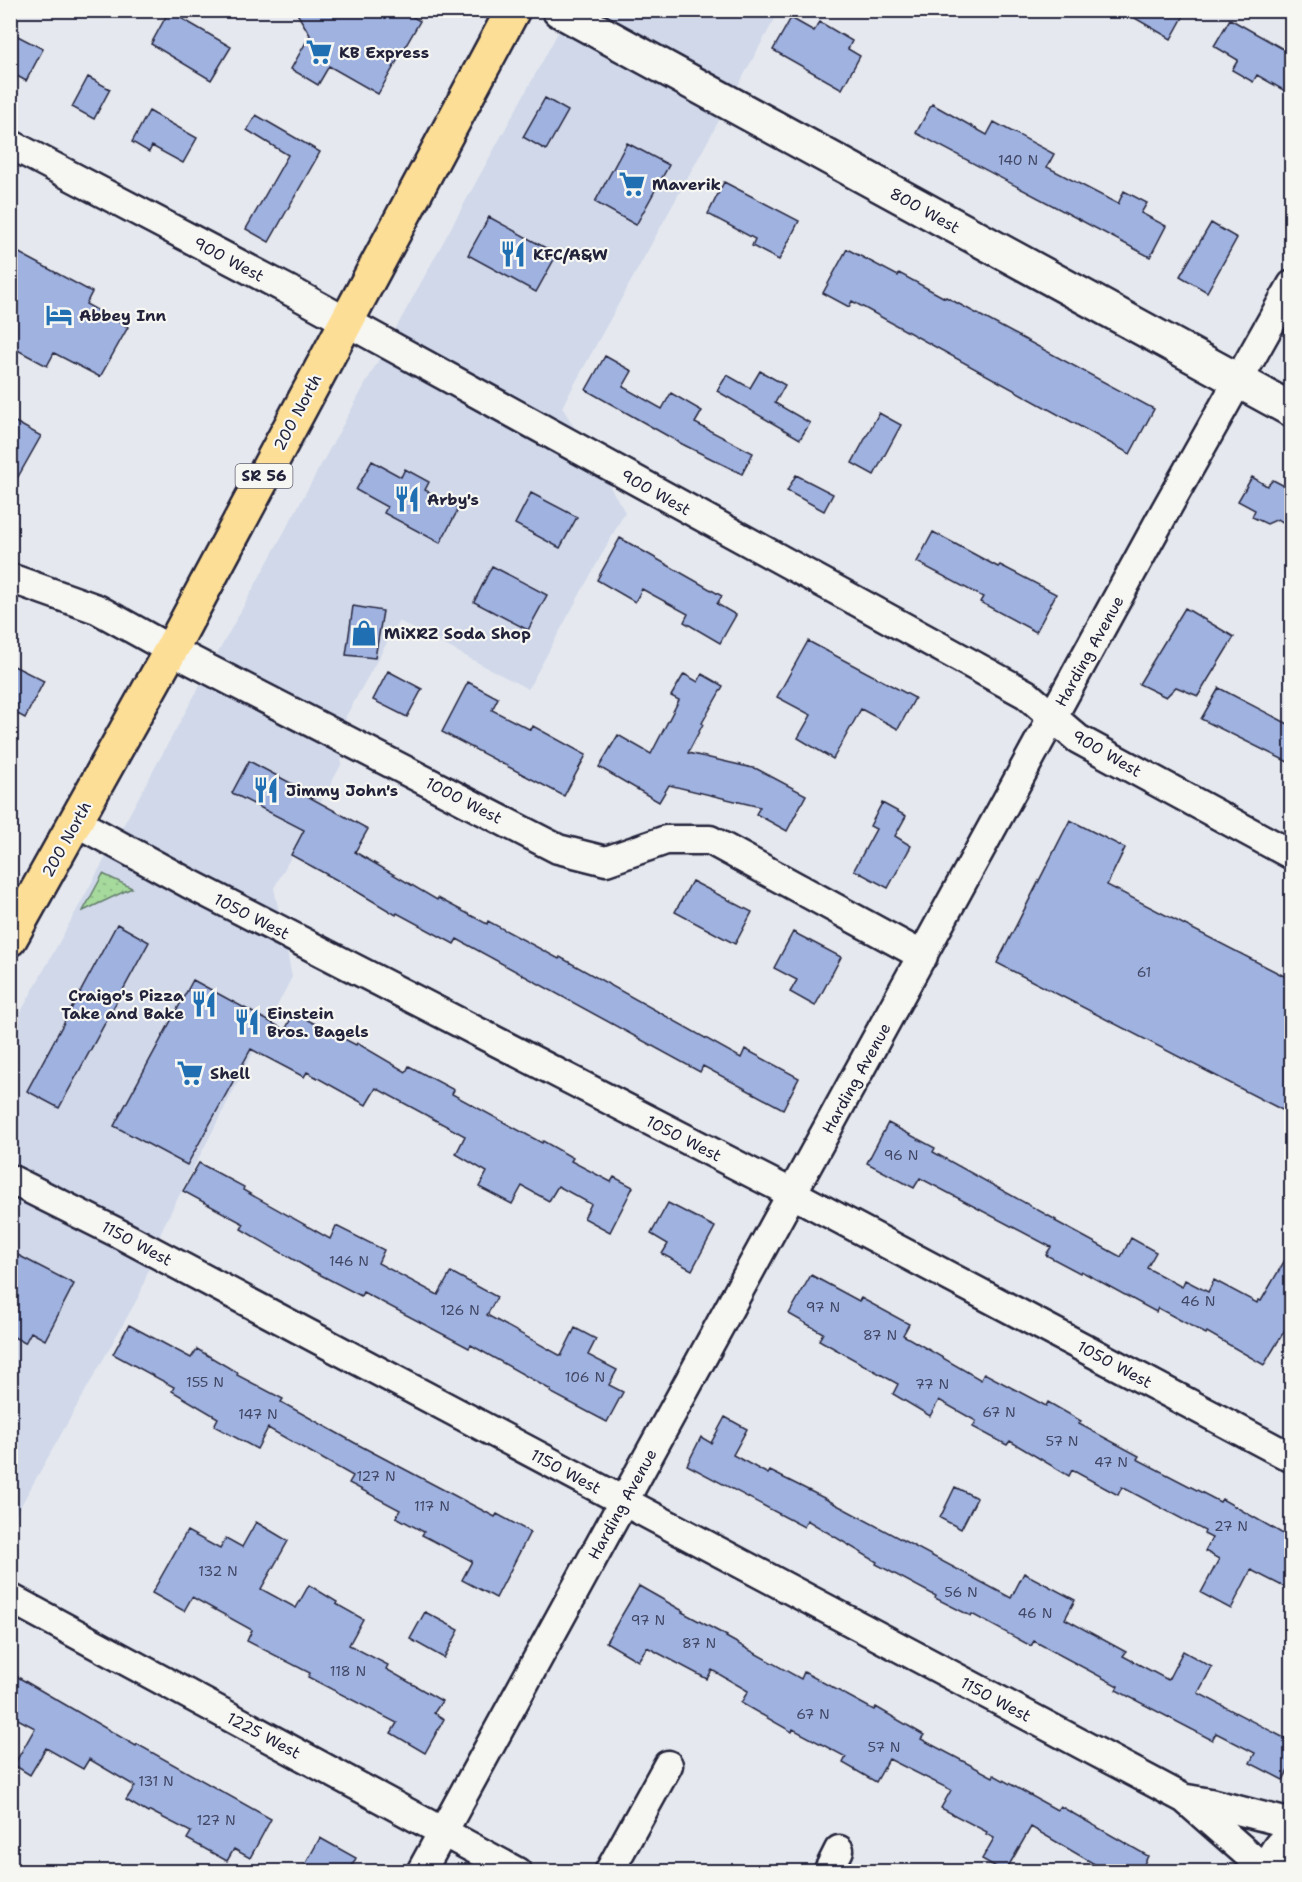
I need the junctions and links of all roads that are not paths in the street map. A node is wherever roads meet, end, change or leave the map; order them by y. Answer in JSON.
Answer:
{"nodes":[{"id":1,"x":513,"y":10,"type":"edge"},
{"id":2,"x":559,"y":10,"type":"edge"},
{"id":3,"x":10,"y":144,"type":"edge"},
{"id":4,"x":1292,"y":285,"type":"edge"},
{"id":5,"x":345,"y":321,"type":"junction"},
{"id":6,"x":1239,"y":381,"type":"junction"},
{"id":7,"x":1292,"y":410,"type":"edge"},
{"id":8,"x":10,"y":578,"type":"edge"},
{"id":9,"x":171,"y":650,"type":"junction"},
{"id":10,"x":1052,"y":717,"type":"junction"},
{"id":11,"x":76,"y":822,"type":"junction"},
{"id":12,"x":1292,"y":855,"type":"edge"},
{"id":13,"x":10,"y":939,"type":"edge"},
{"id":14,"x":923,"y":956,"type":"junction"},
{"id":15,"x":10,"y":1179,"type":"edge"},
{"id":16,"x":793,"y":1194,"type":"junction"},
{"id":17,"x":1292,"y":1458,"type":"edge"},
{"id":18,"x":623,"y":1501,"type":"junction"},
{"id":19,"x":10,"y":1598,"type":"edge"},
{"id":20,"x":668,"y":1765,"type":"dead end"},
{"id":21,"x":1185,"y":1799,"type":"junction"},
{"id":22,"x":1292,"y":1824,"type":"edge"},
{"id":23,"x":443,"y":1832,"type":"junction"},
{"id":24,"x":1292,"y":1836,"type":"edge"},
{"id":25,"x":421,"y":1872,"type":"edge"},
{"id":26,"x":517,"y":1872,"type":"edge"},
{"id":27,"x":609,"y":1872,"type":"edge"},
{"id":28,"x":1268,"y":1872,"type":"edge"}],
"edges":[{"from":1,"to":5,"type":"main road","name":"200 North","number":"SR 56"},
{"from":2,"to":6,"type":"street","name":"800 West"},
{"from":3,"to":5,"type":"street","name":"900 West"},
{"from":4,"to":6,"type":"street","name":"Harding Avenue"},
{"from":5,"to":9,"type":"main road","name":"200 North","number":"SR 56"},
{"from":5,"to":10,"type":"street","name":"900 West"},
{"from":6,"to":7,"type":"street","name":"800 West"},
{"from":6,"to":10,"type":"street","name":"Harding Avenue"},
{"from":8,"to":9,"type":"street","name":"1000 West"},
{"from":9,"to":11,"type":"main road","name":"200 North","number":"SR 56"},
{"from":9,"to":14,"type":"street","name":"1000 West"},
{"from":10,"to":12,"type":"street","name":"900 West"},
{"from":10,"to":14,"type":"street","name":"Harding Avenue"},
{"from":11,"to":13,"type":"main road","name":"200 North","number":"SR 56"},
{"from":11,"to":16,"type":"street","name":"1050 West"},
{"from":14,"to":16,"type":"street","name":"Harding Avenue"},
{"from":15,"to":18,"type":"street","name":"1150 West"},
{"from":16,"to":17,"type":"street","name":"1050 West"},
{"from":16,"to":18,"type":"street","name":"Harding Avenue"},
{"from":18,"to":21,"type":"street","name":"1150 West"},
{"from":18,"to":23,"type":"street","name":"Harding Avenue"},
{"from":19,"to":23,"type":"street","name":"1225 West"},
{"from":20,"to":27,"type":"street"},
{"from":21,"to":22,"type":"street","name":"1150 West"},
{"from":21,"to":28,"type":"street","name":"1150 West"},
{"from":23,"to":25,"type":"street","name":"Harding Avenue"},
{"from":23,"to":26,"type":"street","name":"1225 West"},
{"from":24,"to":28,"type":"street"}]}
